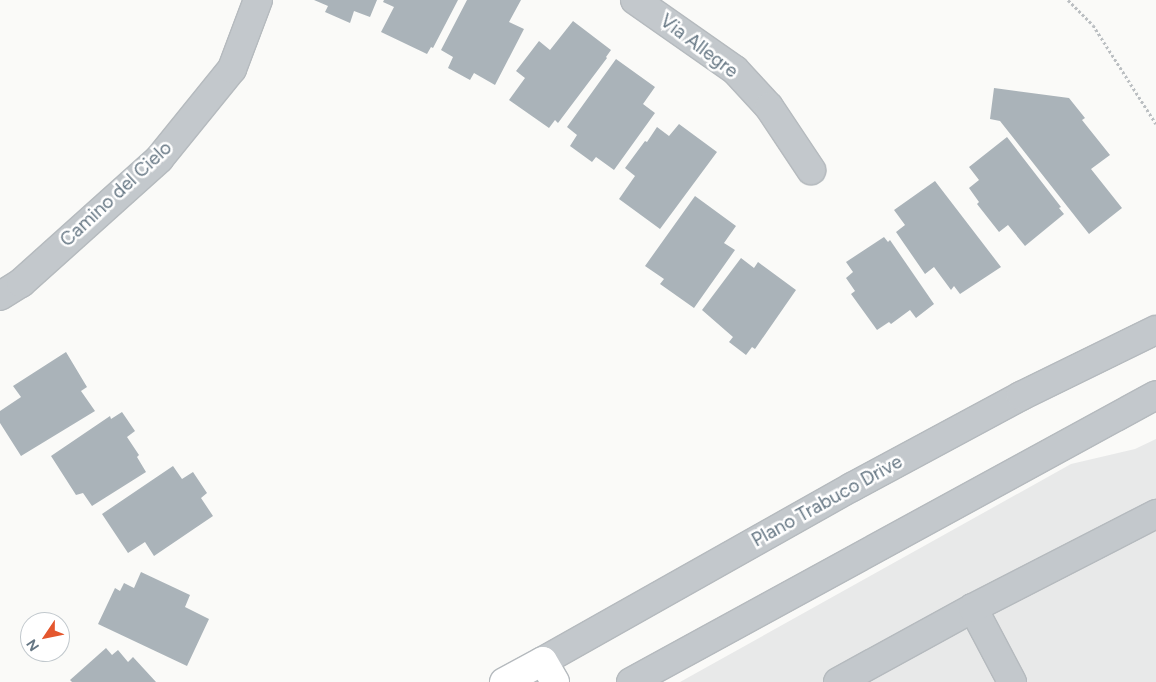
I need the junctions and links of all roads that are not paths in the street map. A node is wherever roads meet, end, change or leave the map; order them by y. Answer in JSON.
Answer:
{"nodes":[{"id":1,"x":258,"y":0,"type":"edge"},
{"id":2,"x":635,"y":0,"type":"edge"},
{"id":3,"x":811,"y":170,"type":"dead end"},
{"id":4,"x":0,"y":296,"type":"edge"},
{"id":5,"x":1156,"y":330,"type":"edge"},
{"id":6,"x":1156,"y":395,"type":"edge"},
{"id":7,"x":1156,"y":514,"type":"edge"},
{"id":8,"x":973,"y":608,"type":"junction"},
{"id":9,"x":549,"y":672,"type":"edge"},
{"id":10,"x":504,"y":682,"type":"edge"},
{"id":11,"x":631,"y":682,"type":"edge"},
{"id":12,"x":838,"y":682,"type":"edge"},
{"id":13,"x":1012,"y":682,"type":"edge"}],
"edges":[{"from":1,"to":4,"type":"street","name":"Camino del Cielo"},
{"from":2,"to":3,"type":"street","name":"Via Allegre"},
{"from":5,"to":9,"type":"street","name":"Plano Trabuco Drive"},
{"from":6,"to":11,"type":"street"},
{"from":7,"to":8,"type":"street"},
{"from":8,"to":12,"type":"street"},
{"from":8,"to":13,"type":"street"},
{"from":9,"to":10,"type":"main road","name":"Plano Trabuco Drive"}]}
